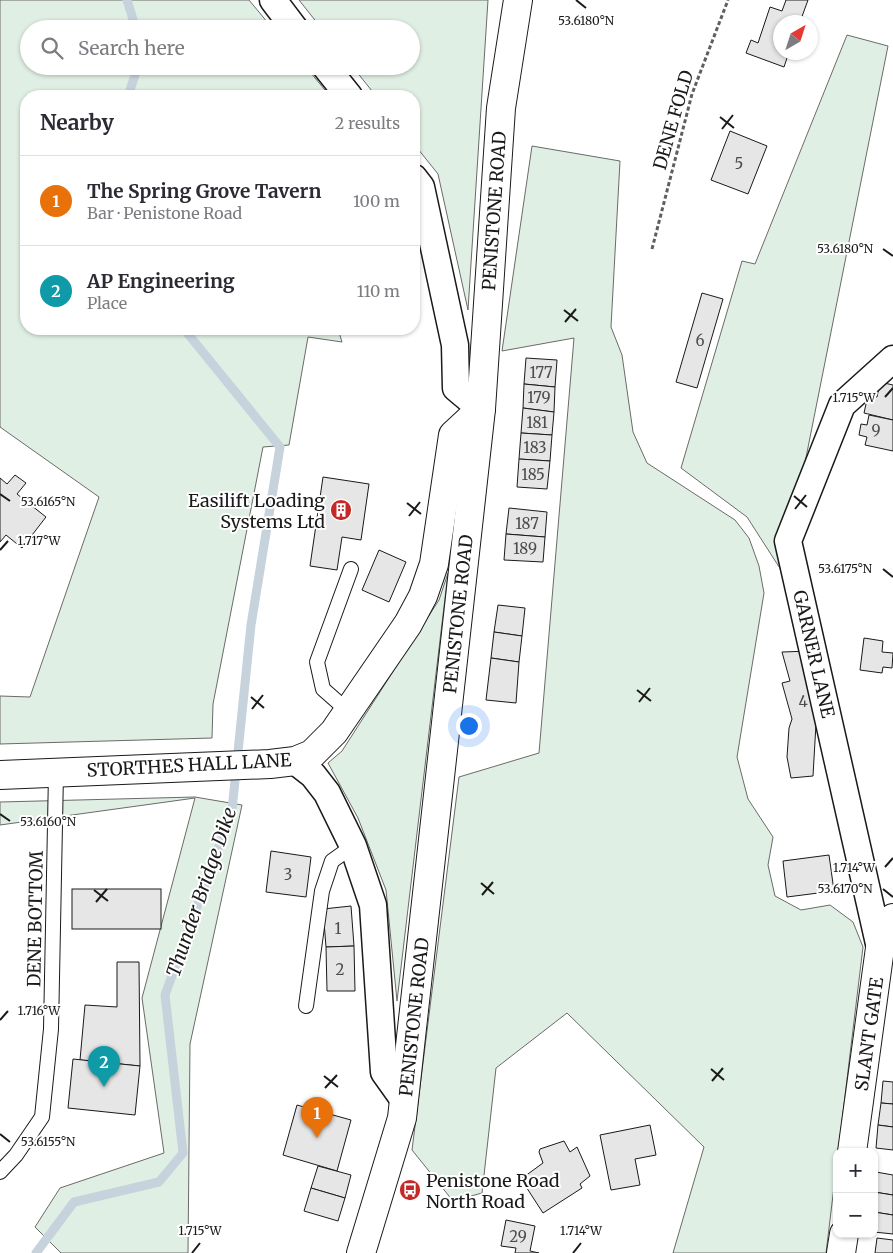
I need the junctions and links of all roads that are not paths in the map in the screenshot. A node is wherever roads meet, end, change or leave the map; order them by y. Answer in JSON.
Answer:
{"nodes":[{"id":1,"x":272,"y":0,"type":"edge"},
{"id":2,"x":518,"y":0,"type":"edge"},
{"id":3,"x":288,"y":20,"type":"edge"},
{"id":4,"x":332,"y":75,"type":"edge"},
{"id":5,"x":344,"y":90,"type":"edge"},
{"id":6,"x":420,"y":186,"type":"edge"},
{"id":7,"x":893,"y":360,"type":"edge"},
{"id":8,"x":481,"y":409,"type":"junction"},
{"id":9,"x":351,"y":569,"type":"dead end"},
{"id":10,"x":348,"y":712,"type":"junction"},
{"id":11,"x":283,"y":763,"type":"junction"},
{"id":12,"x":56,"y":773,"type":"junction"},
{"id":13,"x":0,"y":775,"type":"edge"},
{"id":14,"x":353,"y":846,"type":"junction"},
{"id":15,"x":893,"y":918,"type":"edge"},
{"id":16,"x":880,"y":948,"type":"junction"},
{"id":17,"x":306,"y":1006,"type":"dead end"},
{"id":18,"x":404,"y":1100,"type":"junction"},
{"id":19,"x":853,"y":1148,"type":"edge"},
{"id":20,"x":0,"y":1172,"type":"edge"},
{"id":21,"x":843,"y":1238,"type":"edge"},
{"id":22,"x":361,"y":1253,"type":"edge"},
{"id":23,"x":841,"y":1253,"type":"edge"}],
"edges":[{"from":1,"to":3,"type":"street"},
{"from":2,"to":8,"type":"main road","name":"PENISTONE ROAD"},
{"from":4,"to":5,"type":"street"},
{"from":6,"to":8,"type":"street"},
{"from":7,"to":16,"type":"street","name":"GARNER LANE"},
{"from":8,"to":10,"type":"main road","name":"STORTHES HALL LANE"},
{"from":8,"to":18,"type":"main road","name":"PENISTONE ROAD"},
{"from":9,"to":10,"type":"lane"},
{"from":10,"to":11,"type":"main road","name":"STORTHES HALL LANE"},
{"from":11,"to":12,"type":"main road","name":"STORTHES HALL LANE"},
{"from":11,"to":14,"type":"street"},
{"from":12,"to":13,"type":"main road","name":"STORTHES HALL LANE"},
{"from":12,"to":20,"type":"lane","name":"DENE BOTTOM"},
{"from":14,"to":17,"type":"lane"},
{"from":14,"to":18,"type":"street"},
{"from":15,"to":16,"type":"main road","name":"SLANT GATE"},
{"from":16,"to":19,"type":"main road","name":"SLANT GATE"},
{"from":18,"to":22,"type":"main road","name":"PENISTONE ROAD"},
{"from":21,"to":23,"type":"main road"}]}
